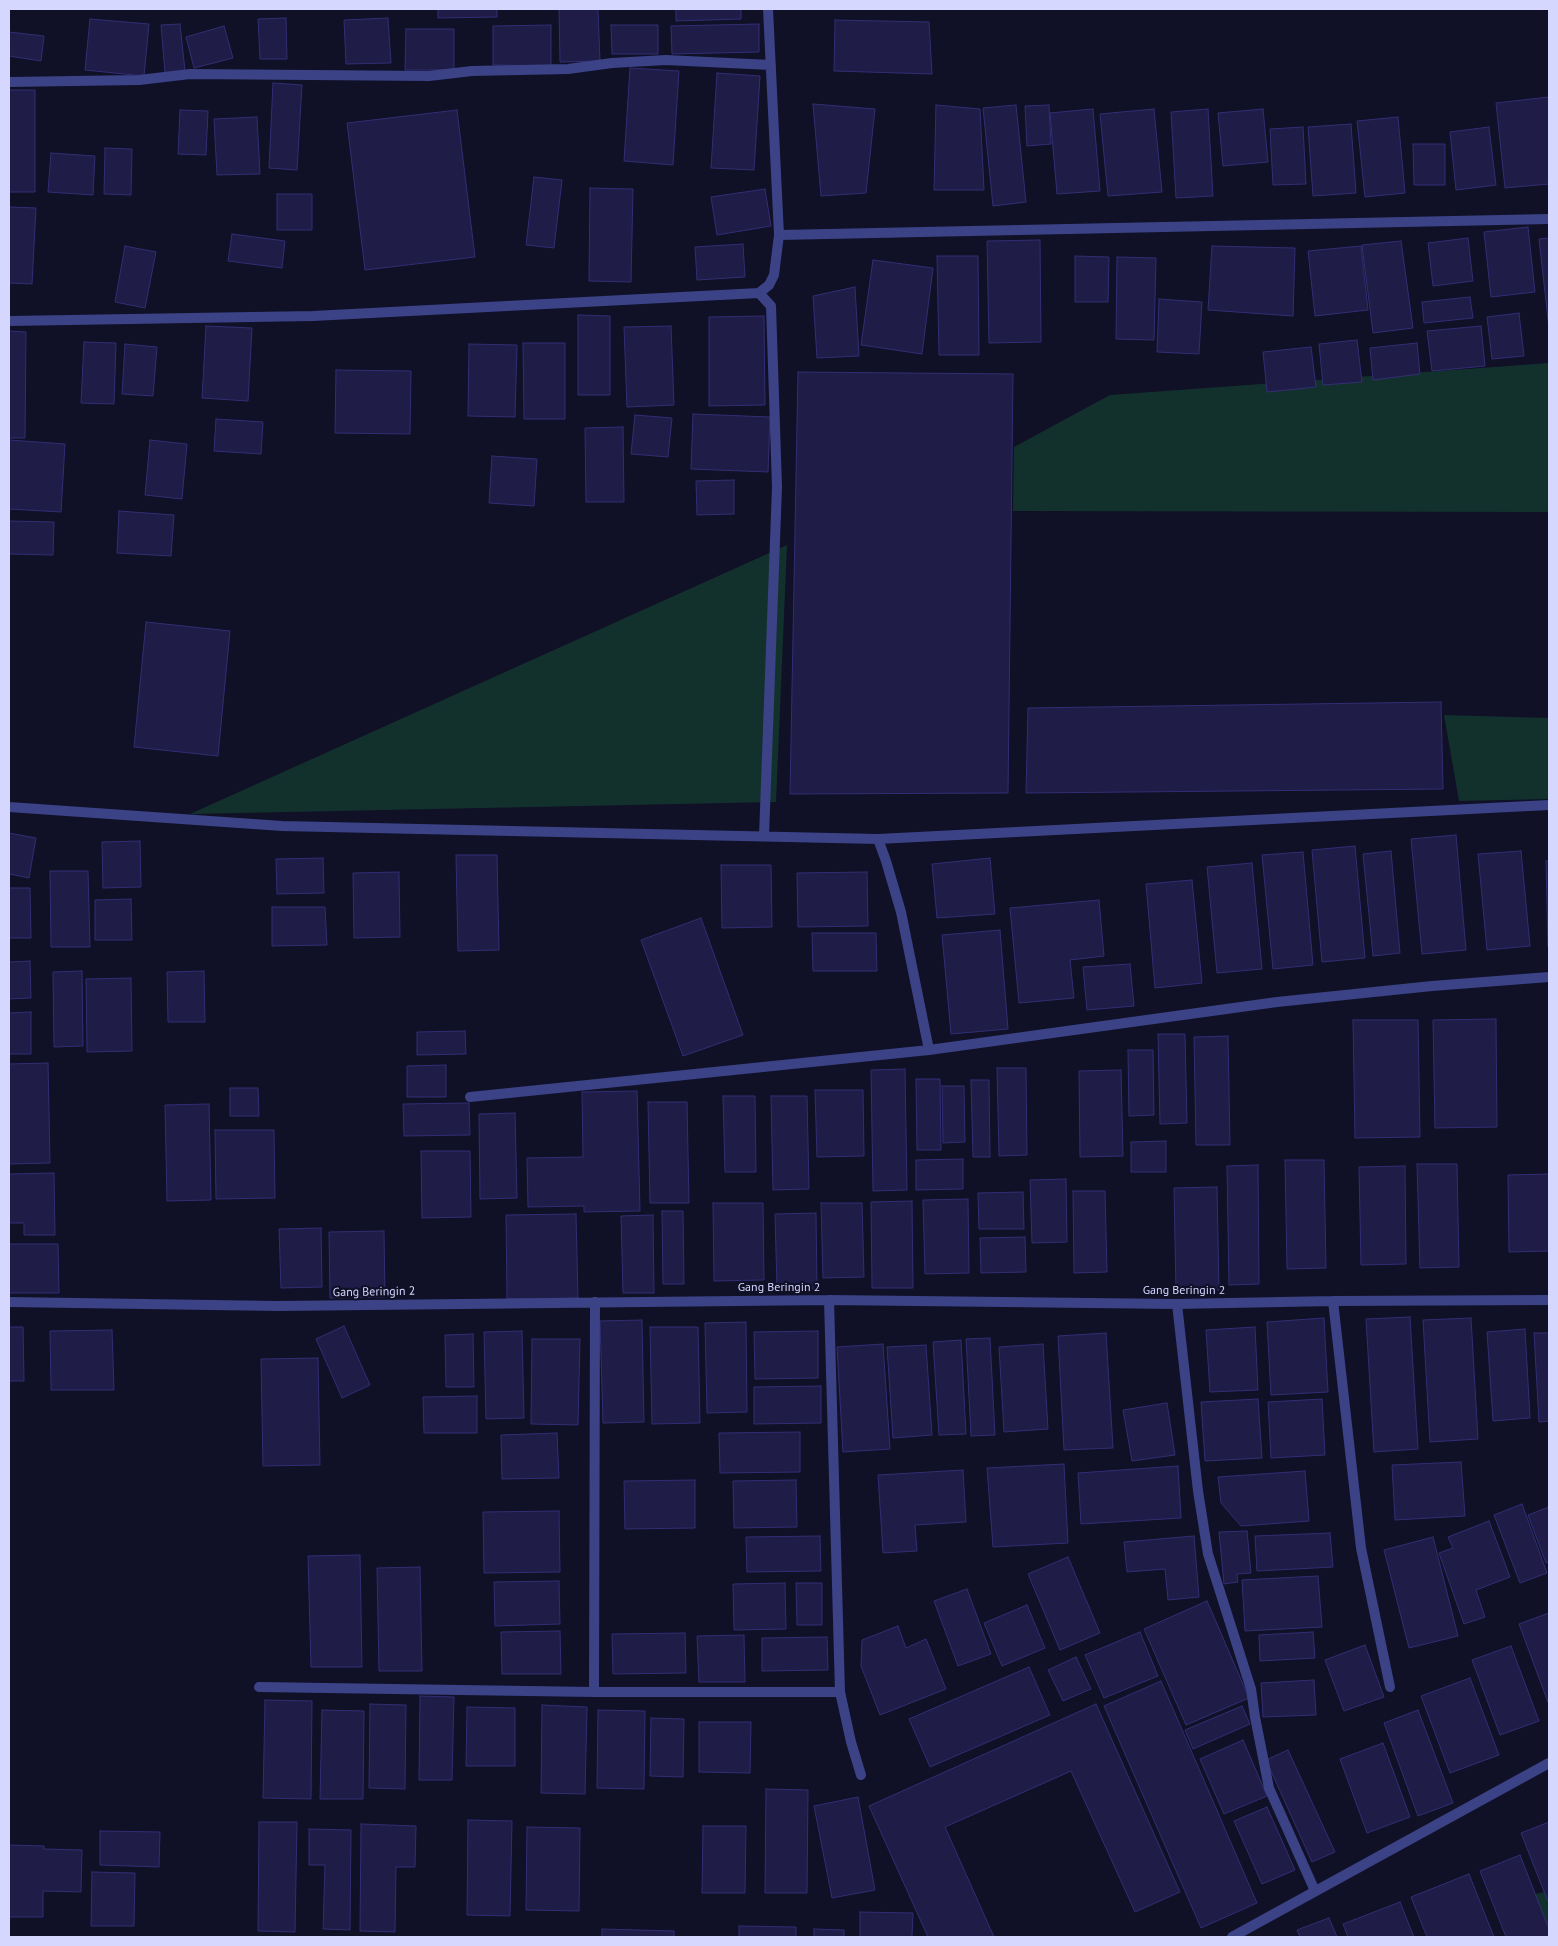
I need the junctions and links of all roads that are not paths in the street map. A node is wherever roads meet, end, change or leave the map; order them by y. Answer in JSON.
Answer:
{"nodes":[{"id":1,"x":768,"y":9,"type":"edge"},
{"id":2,"x":771,"y":65,"type":"junction"},
{"id":3,"x":9,"y":82,"type":"edge"},
{"id":4,"x":1549,"y":219,"type":"edge"},
{"id":5,"x":779,"y":235,"type":"junction"},
{"id":6,"x":759,"y":293,"type":"junction"},
{"id":7,"x":9,"y":321,"type":"edge"},
{"id":8,"x":1549,"y":805,"type":"edge"},
{"id":9,"x":9,"y":807,"type":"edge"},
{"id":10,"x":764,"y":836,"type":"junction"},
{"id":11,"x":878,"y":839,"type":"junction"},
{"id":12,"x":1549,"y":977,"type":"edge"},
{"id":13,"x":929,"y":1050,"type":"junction"},
{"id":14,"x":470,"y":1096,"type":"dead end"},
{"id":15,"x":829,"y":1300,"type":"junction"},
{"id":16,"x":1549,"y":1300,"type":"edge"},
{"id":17,"x":1333,"y":1301,"type":"junction"},
{"id":18,"x":9,"y":1302,"type":"edge"},
{"id":19,"x":595,"y":1302,"type":"junction"},
{"id":20,"x":1177,"y":1304,"type":"junction"},
{"id":21,"x":259,"y":1687,"type":"dead end"},
{"id":22,"x":1390,"y":1688,"type":"dead end"},
{"id":23,"x":594,"y":1692,"type":"junction"},
{"id":24,"x":840,"y":1692,"type":"junction"},
{"id":25,"x":1549,"y":1763,"type":"edge"},
{"id":26,"x":861,"y":1775,"type":"dead end"},
{"id":27,"x":1315,"y":1891,"type":"junction"},
{"id":28,"x":1232,"y":1937,"type":"edge"}],
"edges":[{"from":1,"to":2,"type":"street"},
{"from":2,"to":3,"type":"street"},
{"from":2,"to":5,"type":"street"},
{"from":4,"to":5,"type":"street"},
{"from":5,"to":6,"type":"street"},
{"from":6,"to":7,"type":"street"},
{"from":6,"to":10,"type":"street"},
{"from":8,"to":11,"type":"street"},
{"from":9,"to":10,"type":"street"},
{"from":10,"to":11,"type":"street"},
{"from":11,"to":13,"type":"street"},
{"from":12,"to":13,"type":"street"},
{"from":13,"to":14,"type":"street"},
{"from":15,"to":19,"type":"street","name":"Gang Beringin 2"},
{"from":15,"to":20,"type":"street","name":"Gang Beringin 2"},
{"from":15,"to":24,"type":"street"},
{"from":16,"to":17,"type":"street","name":"Gang Beringin 2"},
{"from":17,"to":20,"type":"street","name":"Gang Beringin 2"},
{"from":17,"to":22,"type":"street"},
{"from":18,"to":19,"type":"street","name":"Gang Beringin 2"},
{"from":19,"to":23,"type":"street"},
{"from":20,"to":27,"type":"street"},
{"from":21,"to":23,"type":"street"},
{"from":23,"to":24,"type":"street"},
{"from":24,"to":26,"type":"street"},
{"from":25,"to":27,"type":"street"},
{"from":27,"to":28,"type":"street"}]}
